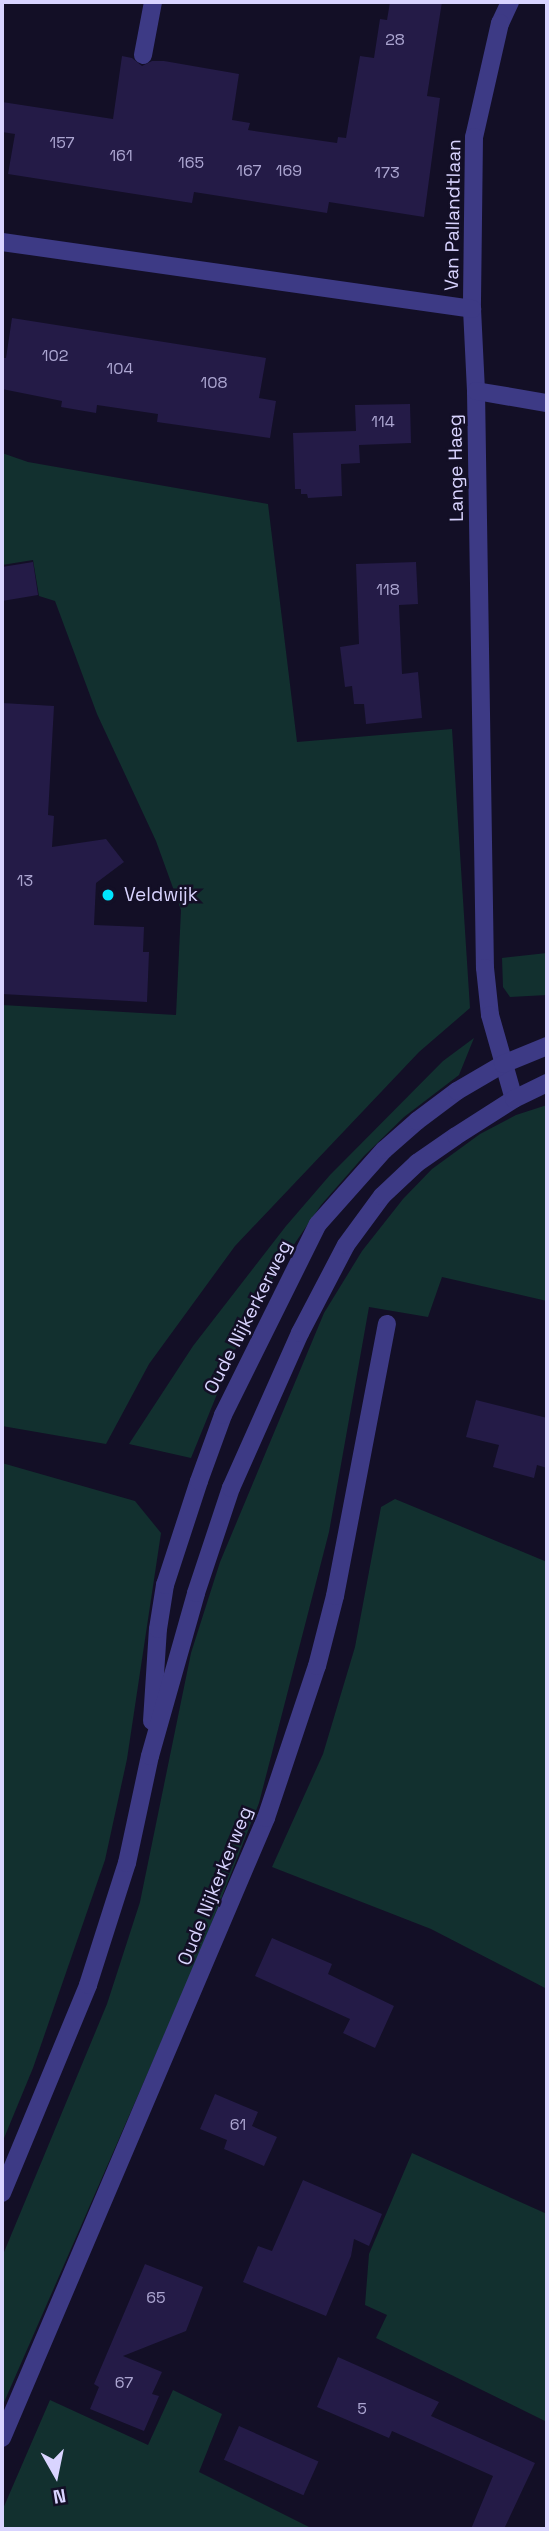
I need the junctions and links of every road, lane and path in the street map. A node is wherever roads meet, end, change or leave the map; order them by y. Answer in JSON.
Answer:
{"nodes":[{"id":1,"x":153,"y":2,"type":"edge"},
{"id":2,"x":510,"y":2,"type":"edge"},
{"id":3,"x":143,"y":55,"type":"dead end"},
{"id":4,"x":2,"y":242,"type":"edge"},
{"id":5,"x":472,"y":309,"type":"junction"},
{"id":6,"x":476,"y":391,"type":"junction"},
{"id":7,"x":547,"y":402,"type":"edge"},
{"id":8,"x":547,"y":1046,"type":"edge"},
{"id":9,"x":503,"y":1064,"type":"junction"},
{"id":10,"x":547,"y":1083,"type":"edge"},
{"id":11,"x":514,"y":1099,"type":"junction"},
{"id":12,"x":387,"y":1324,"type":"dead end"},
{"id":13,"x":150,"y":1756,"type":"junction"},
{"id":14,"x":2,"y":2193,"type":"edge"},
{"id":15,"x":2,"y":2438,"type":"edge"}],
"edges":[{"from":1,"to":3,"type":"street"},
{"from":2,"to":5,"type":"street","name":"Van Pallandtlaan"},
{"from":4,"to":5,"type":"street"},
{"from":5,"to":6,"type":"street","name":"Lange Haeg"},
{"from":6,"to":7,"type":"street"},
{"from":6,"to":9,"type":"street","name":"Lange Haeg"},
{"from":8,"to":9,"type":"street","name":"Oude Nijkerkerweg"},
{"from":9,"to":11,"type":"street","name":"Lange Haeg"},
{"from":9,"to":13,"type":"street","name":"Oude Nijkerkerweg"},
{"from":10,"to":11,"type":"street","name":"Oude Nijkerkerweg"},
{"from":11,"to":13,"type":"street","name":"Oude Nijkerkerweg"},
{"from":12,"to":15,"type":"street","name":"Oude Nijkerkerweg"},
{"from":13,"to":14,"type":"street","name":"Oude Nijkerkerweg"}]}
